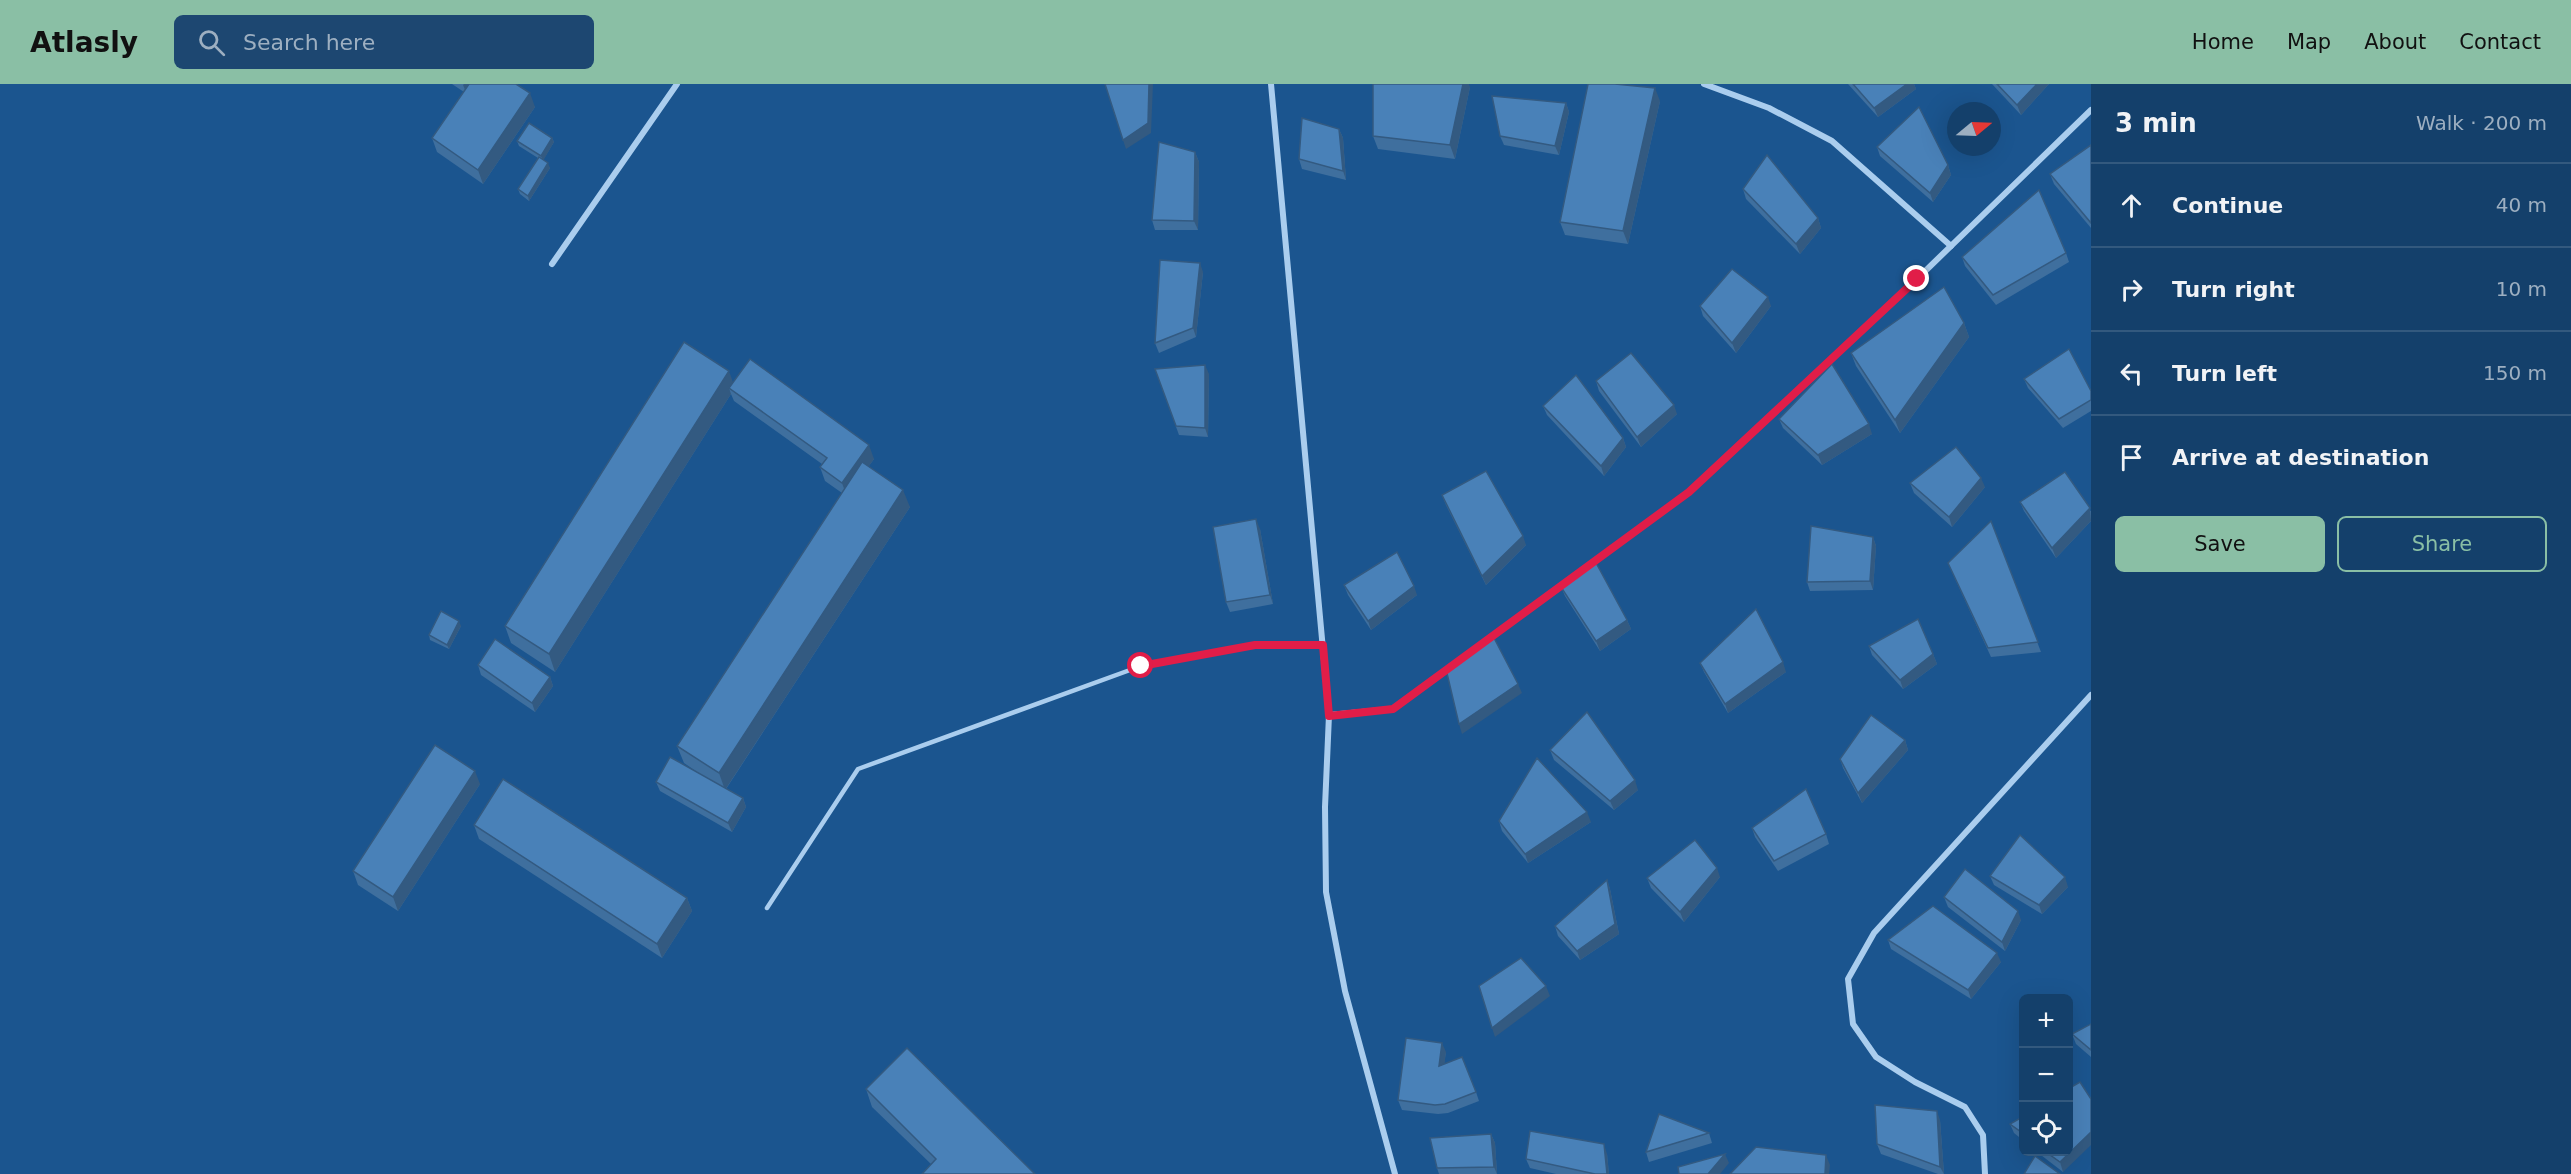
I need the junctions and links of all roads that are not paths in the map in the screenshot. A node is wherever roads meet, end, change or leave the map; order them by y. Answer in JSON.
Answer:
{"nodes":[{"id":1,"x":677,"y":84,"type":"edge"},
{"id":2,"x":1271,"y":84,"type":"edge"},
{"id":3,"x":1704,"y":84,"type":"edge"},
{"id":4,"x":2091,"y":110,"type":"edge"},
{"id":5,"x":1951,"y":246,"type":"junction"},
{"id":6,"x":552,"y":264,"type":"dead end"},
{"id":7,"x":1323,"y":645,"type":"junction"},
{"id":8,"x":2091,"y":695,"type":"edge"},
{"id":9,"x":1329,"y":716,"type":"junction"},
{"id":10,"x":767,"y":908,"type":"dead end"},
{"id":11,"x":1395,"y":1174,"type":"edge"},
{"id":12,"x":1985,"y":1174,"type":"edge"}],
"edges":[{"from":1,"to":6,"type":"street"},
{"from":2,"to":7,"type":"street"},
{"from":3,"to":5,"type":"street"},
{"from":4,"to":5,"type":"street"},
{"from":5,"to":9,"type":"street"},
{"from":7,"to":9,"type":"street"},
{"from":7,"to":10,"type":"lane"},
{"from":8,"to":12,"type":"street"},
{"from":9,"to":11,"type":"street"}]}
